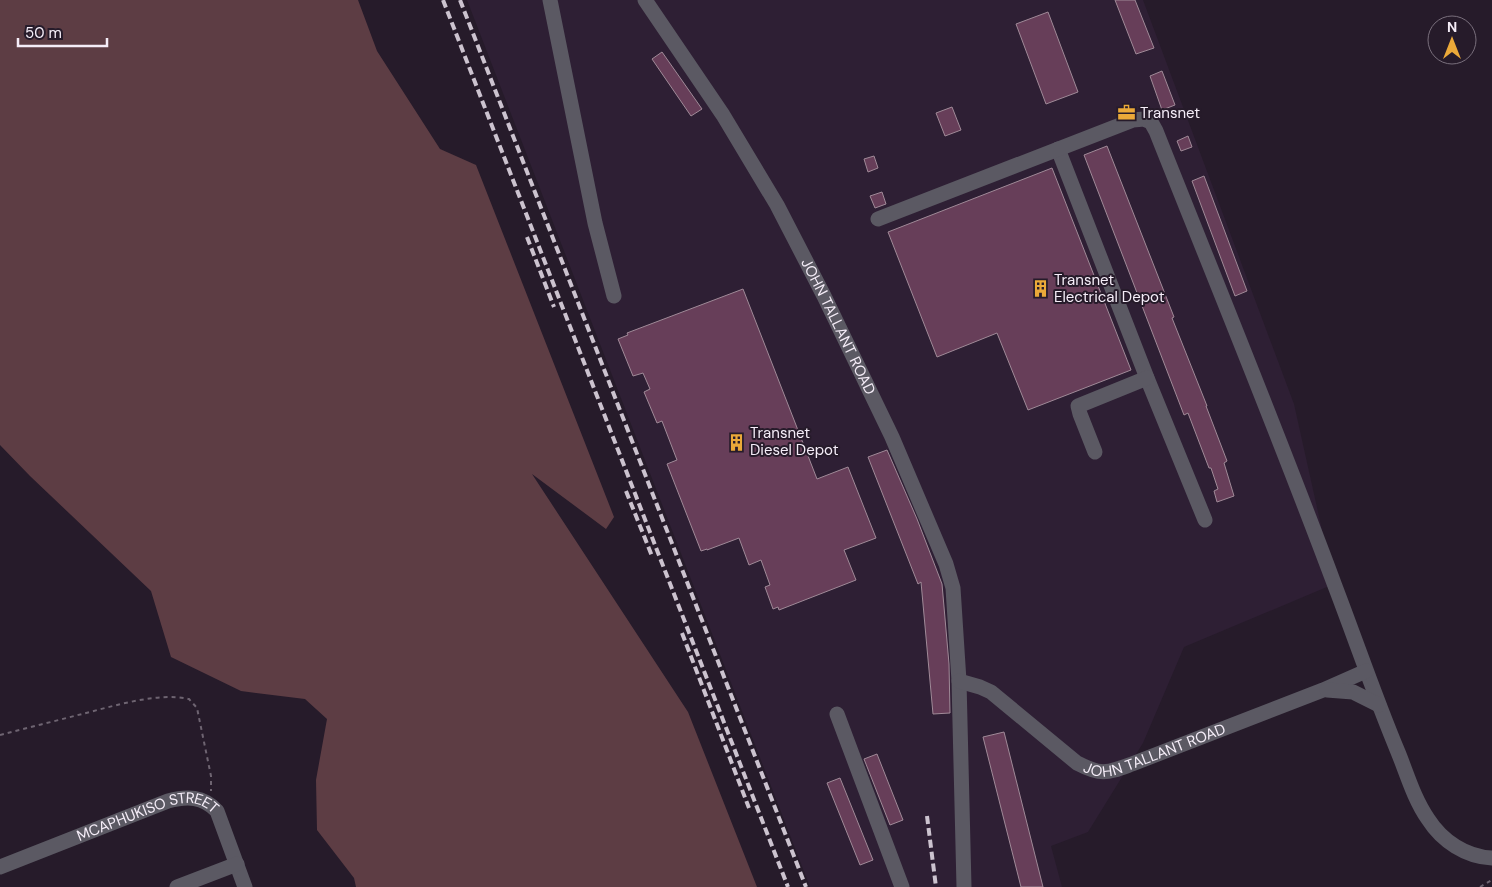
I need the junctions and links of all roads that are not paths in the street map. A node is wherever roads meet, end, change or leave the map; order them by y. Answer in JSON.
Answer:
{"nodes":[{"id":1,"x":550,"y":0,"type":"edge"},
{"id":2,"x":645,"y":0,"type":"edge"},
{"id":3,"x":1058,"y":149,"type":"junction"},
{"id":4,"x":878,"y":219,"type":"dead end"},
{"id":5,"x":614,"y":296,"type":"dead end"},
{"id":6,"x":1147,"y":378,"type":"junction"},
{"id":7,"x":1095,"y":452,"type":"dead end"},
{"id":8,"x":1205,"y":520,"type":"dead end"},
{"id":9,"x":1366,"y":671,"type":"junction"},
{"id":10,"x":959,"y":681,"type":"junction"},
{"id":11,"x":1322,"y":690,"type":"junction"},
{"id":12,"x":1379,"y":705,"type":"junction"},
{"id":13,"x":836,"y":714,"type":"dead end"},
{"id":14,"x":1492,"y":858,"type":"edge"},
{"id":15,"x":237,"y":864,"type":"junction"},
{"id":16,"x":0,"y":866,"type":"edge"},
{"id":17,"x":177,"y":887,"type":"edge"},
{"id":18,"x":245,"y":887,"type":"edge"},
{"id":19,"x":902,"y":887,"type":"edge"},
{"id":20,"x":964,"y":887,"type":"edge"}],
"edges":[{"from":1,"to":5,"type":"street"},
{"from":2,"to":10,"type":"street","name":"JOHN TALLANT ROAD"},
{"from":3,"to":4,"type":"street"},
{"from":3,"to":6,"type":"street"},
{"from":3,"to":9,"type":"street"},
{"from":6,"to":7,"type":"street"},
{"from":6,"to":8,"type":"street"},
{"from":9,"to":11,"type":"street","name":"JOHN TALLANT ROAD"},
{"from":9,"to":12,"type":"street"},
{"from":10,"to":11,"type":"street","name":"JOHN TALLANT ROAD"},
{"from":10,"to":20,"type":"street","name":"JOHN TALLANT ROAD"},
{"from":11,"to":12,"type":"street"},
{"from":12,"to":14,"type":"street"},
{"from":13,"to":19,"type":"street"},
{"from":15,"to":16,"type":"street","name":"MCAPHUKISO STREET"},
{"from":15,"to":17,"type":"street"},
{"from":15,"to":18,"type":"street","name":"MCAPHUKISO STREET"}]}
